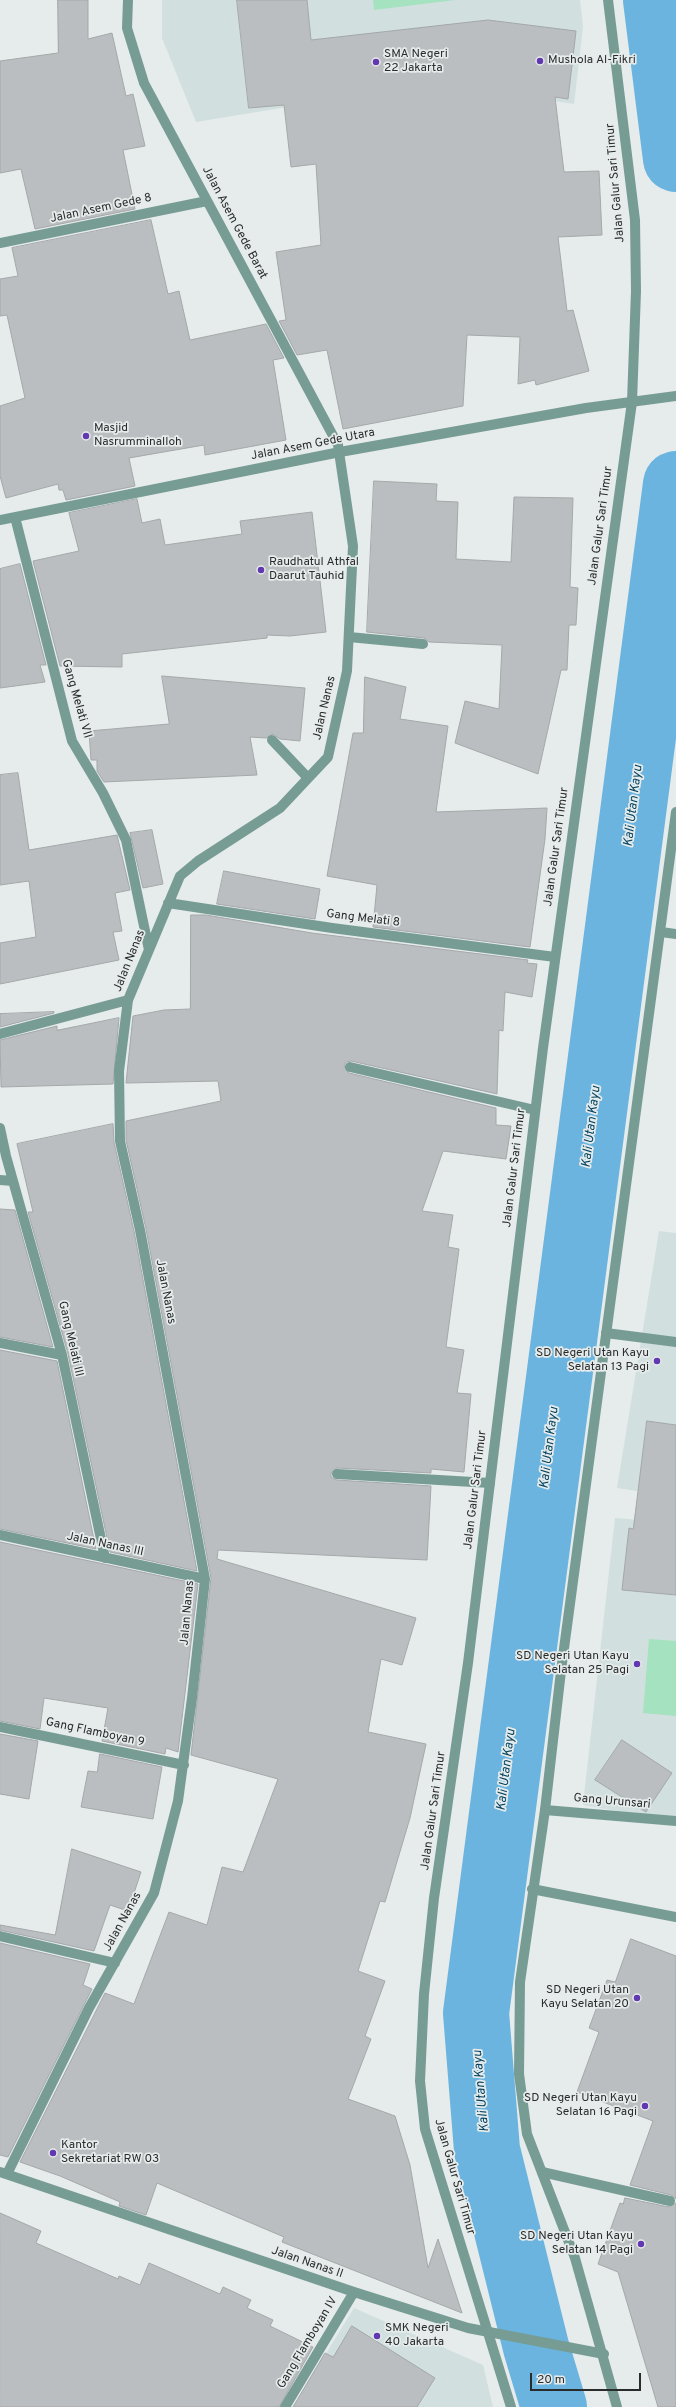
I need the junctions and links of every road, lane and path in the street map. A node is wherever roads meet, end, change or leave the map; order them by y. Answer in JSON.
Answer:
{"nodes":[{"id":1,"x":128,"y":0,"type":"edge"},
{"id":2,"x":608,"y":0,"type":"edge"},
{"id":3,"x":207,"y":201,"type":"junction"},
{"id":4,"x":0,"y":243,"type":"edge"},
{"id":5,"x":676,"y":396,"type":"edge"},
{"id":6,"x":632,"y":402,"type":"junction"},
{"id":7,"x":340,"y":452,"type":"junction"},
{"id":8,"x":16,"y":517,"type":"junction"},
{"id":9,"x":0,"y":520,"type":"edge"},
{"id":10,"x":349,"y":637,"type":"junction"},
{"id":11,"x":423,"y":644,"type":"dead end"},
{"id":12,"x":272,"y":740,"type":"dead end"},
{"id":13,"x":308,"y":778,"type":"junction"},
{"id":14,"x":676,"y":812,"type":"edge"},
{"id":15,"x":168,"y":903,"type":"junction"},
{"id":16,"x":661,"y":932,"type":"junction"},
{"id":17,"x":676,"y":934,"type":"edge"},
{"id":18,"x":149,"y":950,"type":"junction"},
{"id":19,"x":555,"y":957,"type":"junction"},
{"id":20,"x":128,"y":1000,"type":"junction"},
{"id":21,"x":0,"y":1034,"type":"edge"},
{"id":22,"x":350,"y":1067,"type":"dead end"},
{"id":23,"x":536,"y":1110,"type":"junction"},
{"id":24,"x":0,"y":1128,"type":"edge"},
{"id":25,"x":0,"y":1180,"type":"edge"},
{"id":26,"x":13,"y":1181,"type":"junction"},
{"id":27,"x":606,"y":1333,"type":"junction"},
{"id":28,"x":676,"y":1342,"type":"edge"},
{"id":29,"x":0,"y":1343,"type":"edge"},
{"id":30,"x":62,"y":1355,"type":"junction"},
{"id":31,"x":337,"y":1474,"type":"dead end"},
{"id":32,"x":490,"y":1483,"type":"junction"},
{"id":33,"x":0,"y":1535,"type":"edge"},
{"id":34,"x":105,"y":1558,"type":"junction"},
{"id":35,"x":205,"y":1579,"type":"junction"},
{"id":36,"x":0,"y":1727,"type":"edge"},
{"id":37,"x":184,"y":1765,"type":"junction"},
{"id":38,"x":545,"y":1810,"type":"junction"},
{"id":39,"x":676,"y":1821,"type":"edge"},
{"id":40,"x":532,"y":1889,"type":"junction"},
{"id":41,"x":676,"y":1917,"type":"edge"},
{"id":42,"x":0,"y":1936,"type":"edge"},
{"id":43,"x":115,"y":1963,"type":"junction"},
{"id":44,"x":542,"y":2172,"type":"junction"},
{"id":45,"x":3,"y":2173,"type":"edge"},
{"id":46,"x":670,"y":2201,"type":"dead end"},
{"id":47,"x":354,"y":2292,"type":"junction"},
{"id":48,"x":486,"y":2333,"type":"junction"},
{"id":49,"x":604,"y":2354,"type":"junction"},
{"id":50,"x":285,"y":2407,"type":"edge"},
{"id":51,"x":511,"y":2407,"type":"edge"},
{"id":52,"x":617,"y":2407,"type":"edge"}],
"edges":[{"from":1,"to":3,"type":"street","name":"Jalan Asem Gede Barat"},
{"from":2,"to":6,"type":"street","name":"Jalan Galur Sari Timur"},
{"from":3,"to":4,"type":"street","name":"Jalan Asem Gede 8"},
{"from":3,"to":7,"type":"street","name":"Jalan Asem Gede Barat"},
{"from":5,"to":6,"type":"street","name":"Jalan Asem Gede Utara"},
{"from":6,"to":7,"type":"street","name":"Jalan Asem Gede Utara"},
{"from":6,"to":19,"type":"street","name":"Jalan Galur Sari Timur"},
{"from":7,"to":8,"type":"street","name":"Jalan Asem Gede Utara"},
{"from":7,"to":10,"type":"street","name":"Jalan Nanas"},
{"from":8,"to":9,"type":"street","name":"Jalan Asem Gede Utara"},
{"from":8,"to":18,"type":"street","name":"Gang Melati VII"},
{"from":10,"to":11,"type":"street"},
{"from":10,"to":13,"type":"street","name":"Jalan Nanas"},
{"from":12,"to":13,"type":"street"},
{"from":13,"to":15,"type":"street","name":"Jalan Nanas"},
{"from":14,"to":16,"type":"street"},
{"from":15,"to":18,"type":"street","name":"Jalan Nanas"},
{"from":15,"to":19,"type":"street","name":"Gang Melati 8"},
{"from":16,"to":17,"type":"street"},
{"from":16,"to":27,"type":"street"},
{"from":18,"to":20,"type":"street","name":"Jalan Nanas"},
{"from":19,"to":23,"type":"street","name":"Jalan Galur Sari Timur"},
{"from":20,"to":21,"type":"street"},
{"from":20,"to":35,"type":"street","name":"Jalan Nanas"},
{"from":22,"to":23,"type":"street"},
{"from":23,"to":32,"type":"street","name":"Jalan Galur Sari Timur"},
{"from":24,"to":26,"type":"street","name":"Gang Melati III"},
{"from":25,"to":26,"type":"street"},
{"from":26,"to":30,"type":"street","name":"Gang Melati III"},
{"from":27,"to":28,"type":"street"},
{"from":27,"to":38,"type":"street"},
{"from":29,"to":30,"type":"street"},
{"from":30,"to":34,"type":"street","name":"Gang Melati III"},
{"from":31,"to":32,"type":"street"},
{"from":32,"to":48,"type":"street","name":"Jalan Galur Sari Timur"},
{"from":33,"to":34,"type":"street","name":"Jalan Nanas III"},
{"from":34,"to":35,"type":"street","name":"Jalan Nanas III"},
{"from":35,"to":37,"type":"street","name":"Jalan Nanas"},
{"from":36,"to":37,"type":"street","name":"Gang Flamboyan 9"},
{"from":37,"to":43,"type":"street","name":"Jalan Nanas"},
{"from":38,"to":39,"type":"street","name":"Gang Urunsari"},
{"from":38,"to":40,"type":"street"},
{"from":40,"to":41,"type":"street"},
{"from":40,"to":44,"type":"street"},
{"from":42,"to":43,"type":"street"},
{"from":43,"to":45,"type":"street","name":"Jalan Nanas"},
{"from":44,"to":46,"type":"street"},
{"from":44,"to":49,"type":"street"},
{"from":45,"to":47,"type":"street","name":"Jalan Nanas II"},
{"from":47,"to":48,"type":"street","name":"Jalan Nanas II"},
{"from":47,"to":50,"type":"street","name":"Gang Flamboyan IV"},
{"from":48,"to":49,"type":"street","name":"Jalan Nanas II"},
{"from":48,"to":51,"type":"street","name":"Jalan Galur Sari Timur"},
{"from":49,"to":52,"type":"street"}]}
